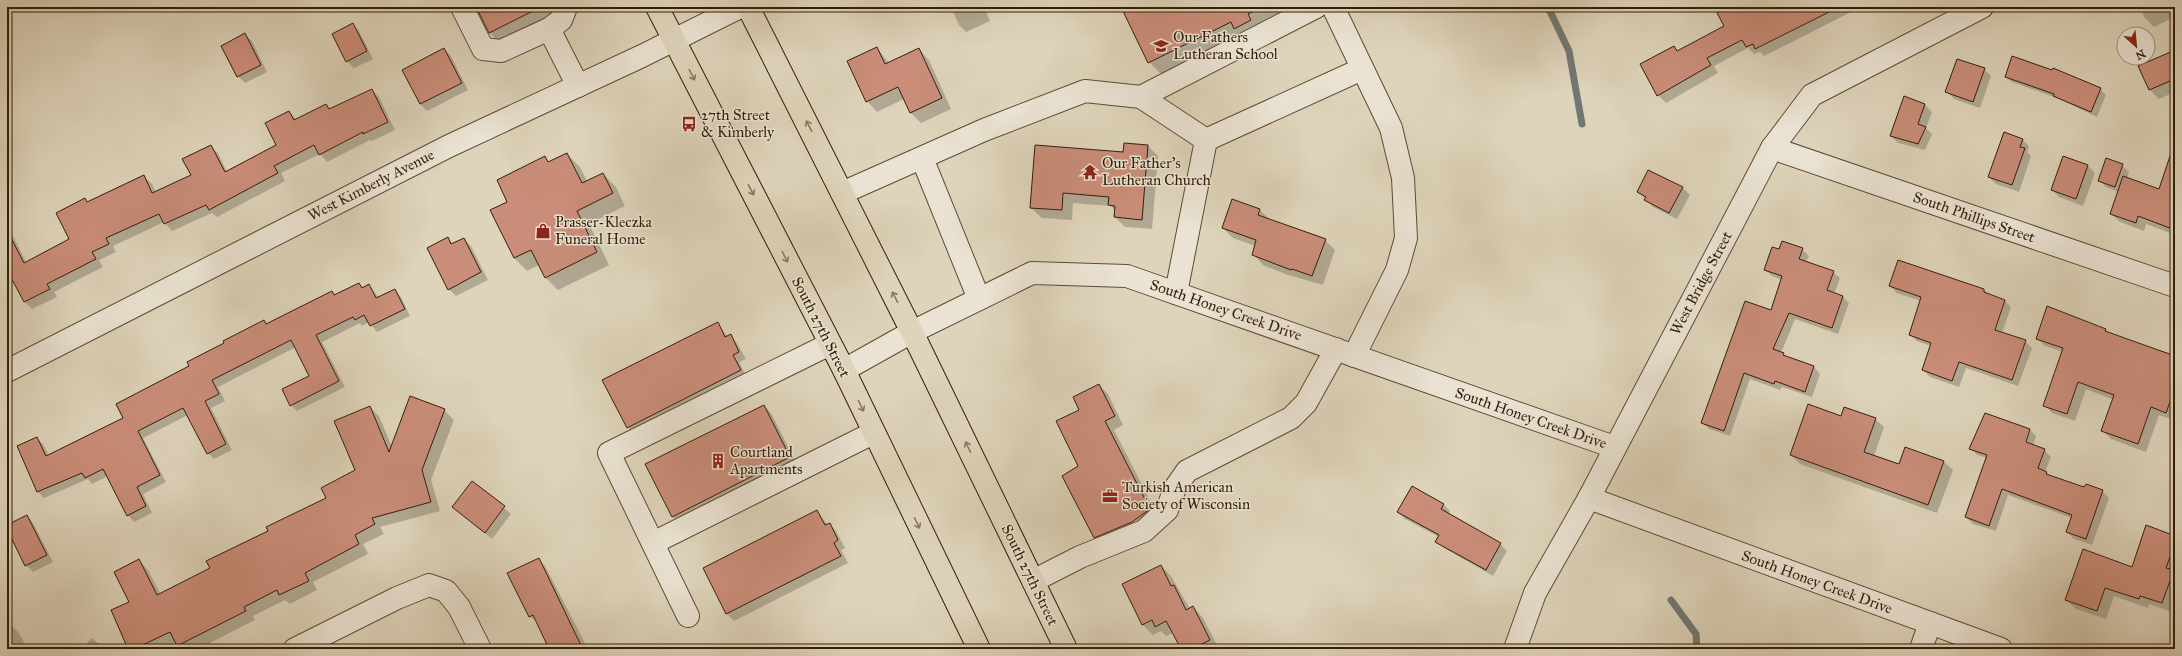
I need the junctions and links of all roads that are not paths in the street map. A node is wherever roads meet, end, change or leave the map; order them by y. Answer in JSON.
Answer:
{"nodes":[{"id":1,"x":462,"y":7,"type":"edge"},
{"id":2,"x":564,"y":7,"type":"edge"},
{"id":3,"x":657,"y":7,"type":"edge"},
{"id":4,"x":740,"y":7,"type":"edge"},
{"id":5,"x":748,"y":7,"type":"edge"},
{"id":6,"x":1316,"y":7,"type":"edge"},
{"id":7,"x":1332,"y":7,"type":"edge"},
{"id":8,"x":1982,"y":7,"type":"edge"},
{"id":9,"x":548,"y":29,"type":"junction"},
{"id":10,"x":674,"y":40,"type":"junction"},
{"id":11,"x":1362,"y":69,"type":"junction"},
{"id":12,"x":578,"y":86,"type":"junction"},
{"id":13,"x":1141,"y":96,"type":"junction"},
{"id":14,"x":1206,"y":140,"type":"junction"},
{"id":15,"x":1772,"y":148,"type":"junction"},
{"id":16,"x":922,"y":158,"type":"junction"},
{"id":17,"x":842,"y":193,"type":"junction"},
{"id":18,"x":2175,"y":286,"type":"edge"},
{"id":19,"x":1176,"y":293,"type":"junction"},
{"id":20,"x":980,"y":299,"type":"junction"},
{"id":21,"x":912,"y":332,"type":"junction"},
{"id":22,"x":830,"y":344,"type":"junction"},
{"id":23,"x":1345,"y":353,"type":"junction"},
{"id":24,"x":844,"y":370,"type":"junction"},
{"id":25,"x":7,"y":371,"type":"edge"},
{"id":26,"x":873,"y":433,"type":"junction"},
{"id":27,"x":1614,"y":448,"type":"junction"},
{"id":28,"x":1589,"y":498,"type":"junction"},
{"id":29,"x":653,"y":543,"type":"junction"},
{"id":30,"x":1033,"y":581,"type":"junction"},
{"id":31,"x":688,"y":616,"type":"dead end"},
{"id":32,"x":1930,"y":623,"type":"junction"},
{"id":33,"x":295,"y":649,"type":"edge"},
{"id":34,"x":480,"y":649,"type":"edge"},
{"id":35,"x":979,"y":649,"type":"edge"},
{"id":36,"x":1066,"y":649,"type":"edge"},
{"id":37,"x":1515,"y":649,"type":"edge"},
{"id":38,"x":1921,"y":649,"type":"edge"},
{"id":39,"x":2001,"y":649,"type":"edge"}],
"edges":[{"from":1,"to":9,"type":"street"},
{"from":2,"to":9,"type":"street"},
{"from":3,"to":10,"type":"main road","name":"South 27th Street"},
{"from":4,"to":10,"type":"street","name":"West Kimberly Avenue"},
{"from":17,"to":5,"type":"main road","name":"South 27th Street","one_way":true},
{"from":6,"to":13,"type":"street"},
{"from":7,"to":11,"type":"street"},
{"from":8,"to":15,"type":"street","name":"West Bridge Street"},
{"from":9,"to":12,"type":"street"},
{"from":10,"to":12,"type":"street","name":"West Kimberly Avenue"},
{"from":10,"to":22,"type":"main road","name":"South 27th Street","one_way":true},
{"from":11,"to":14,"type":"street"},
{"from":11,"to":23,"type":"street"},
{"from":12,"to":25,"type":"street","name":"West Kimberly Avenue"},
{"from":13,"to":14,"type":"street"},
{"from":13,"to":16,"type":"street"},
{"from":14,"to":19,"type":"street"},
{"from":15,"to":18,"type":"street","name":"South Phillips Street"},
{"from":15,"to":27,"type":"street","name":"West Bridge Street"},
{"from":16,"to":17,"type":"street"},
{"from":16,"to":20,"type":"street"},
{"from":21,"to":17,"type":"main road","name":"South 27th Street","one_way":true},
{"from":19,"to":20,"type":"street","name":"South Honey Creek Drive"},
{"from":19,"to":23,"type":"street","name":"South Honey Creek Drive"},
{"from":20,"to":21,"type":"street","name":"South Honey Creek Drive"},
{"from":21,"to":24,"type":"street","name":"South Honey Creek Drive"},
{"from":30,"to":21,"type":"main road","name":"South 27th Street","one_way":true},
{"from":22,"to":24,"type":"main road","name":"South 27th Street"},
{"from":22,"to":29,"type":"street"},
{"from":23,"to":27,"type":"street","name":"South Honey Creek Drive"},
{"from":23,"to":30,"type":"street"},
{"from":24,"to":26,"type":"main road","name":"South 27th Street","one_way":true},
{"from":26,"to":29,"type":"street"},
{"from":26,"to":35,"type":"main road","name":"South 27th Street","one_way":true},
{"from":27,"to":28,"type":"street","name":"West Bridge Street"},
{"from":28,"to":32,"type":"street","name":"South Honey Creek Drive"},
{"from":28,"to":37,"type":"street","name":"West Bridge Street"},
{"from":29,"to":31,"type":"street"},
{"from":30,"to":36,"type":"main road","name":"South 27th Street"},
{"from":32,"to":38,"type":"street"},
{"from":32,"to":39,"type":"street","name":"South Honey Creek Drive"},
{"from":33,"to":34,"type":"street"}]}
